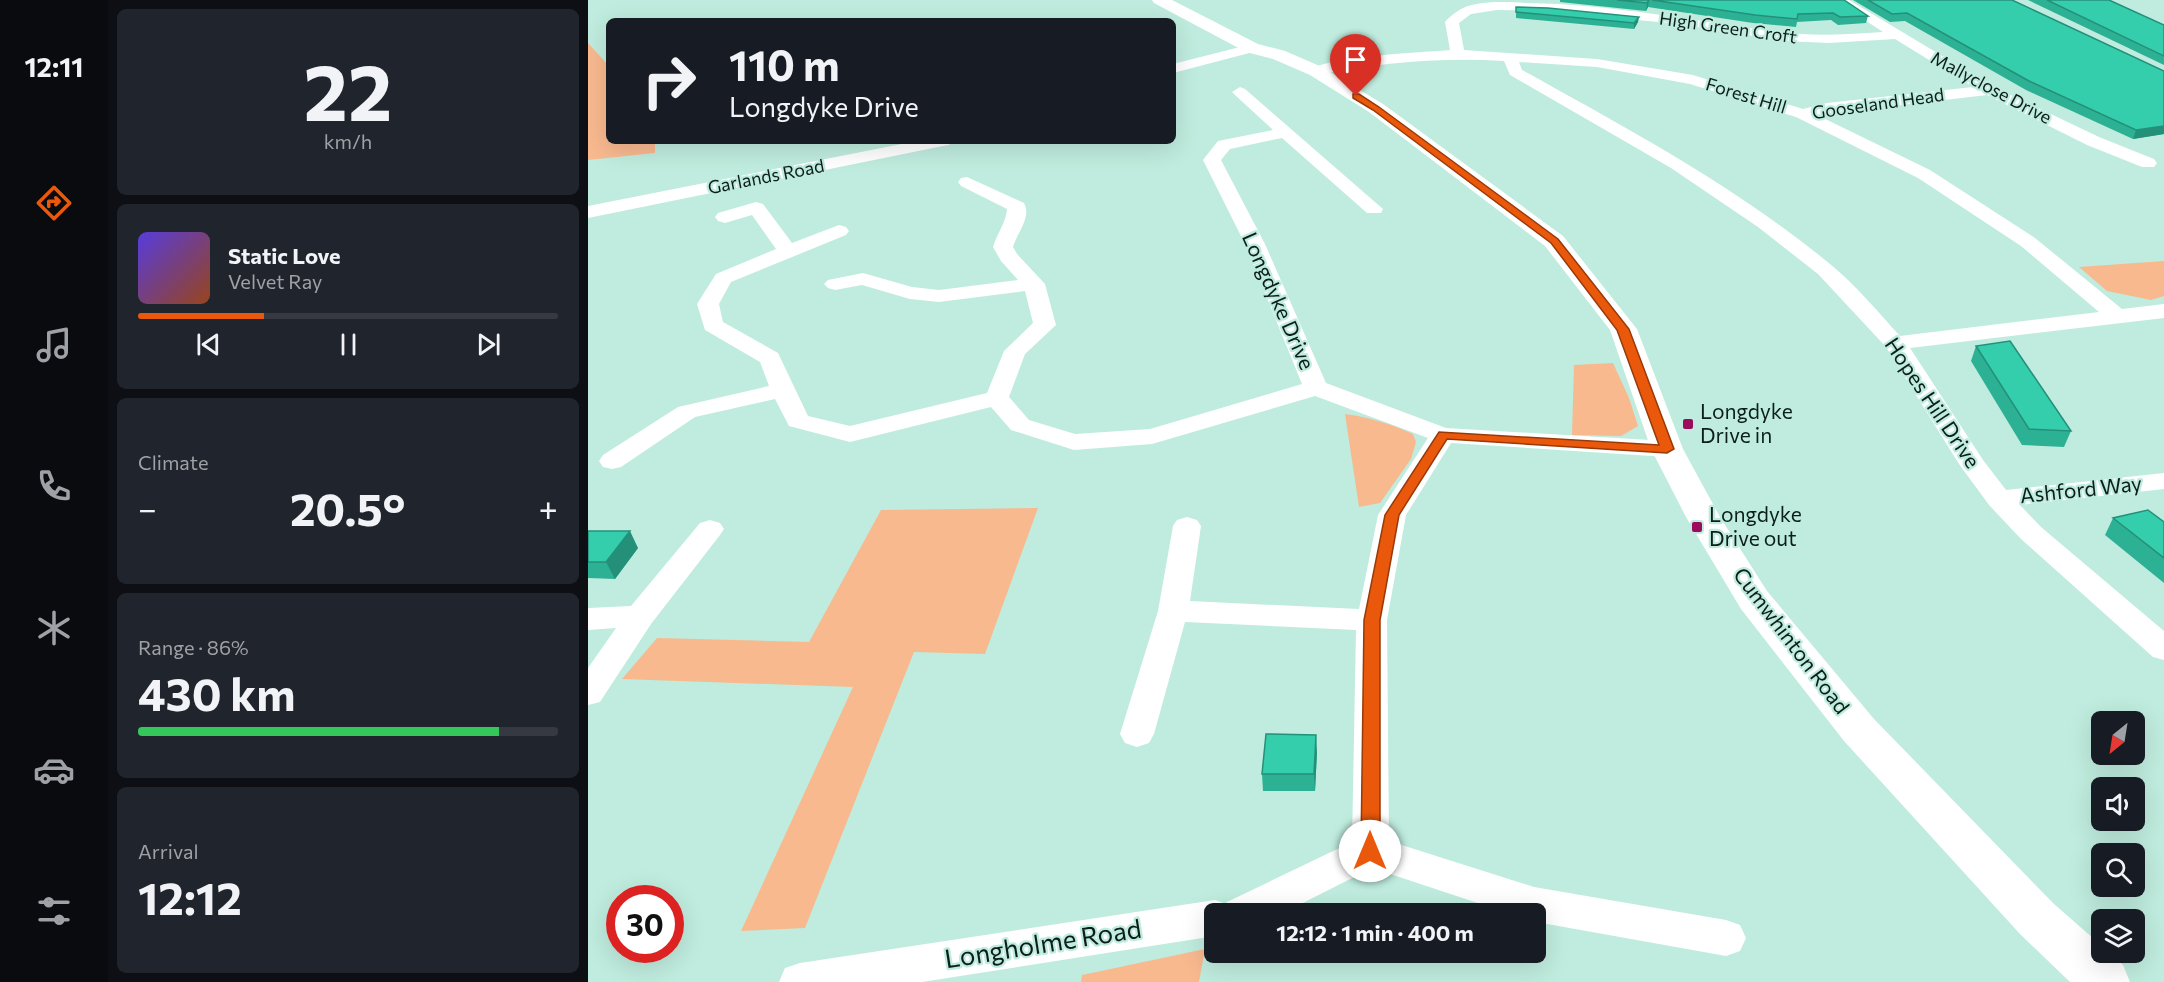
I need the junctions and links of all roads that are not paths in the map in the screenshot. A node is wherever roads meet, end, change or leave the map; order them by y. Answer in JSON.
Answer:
{"nodes":[{"id":1,"x":1160,"y":0,"type":"edge"},
{"id":2,"x":1840,"y":0,"type":"edge"},
{"id":3,"x":1549,"y":4,"type":"edge"},
{"id":4,"x":1896,"y":35,"type":"junction"},
{"id":5,"x":1252,"y":48,"type":"junction"},
{"id":6,"x":1458,"y":54,"type":"junction"},
{"id":7,"x":1510,"y":56,"type":"junction"},
{"id":8,"x":1176,"y":68,"type":"edge"},
{"id":9,"x":1316,"y":71,"type":"junction"},
{"id":10,"x":1989,"y":90,"type":"junction"},
{"id":11,"x":1240,"y":92,"type":"dead end"},
{"id":12,"x":1802,"y":114,"type":"junction"},
{"id":13,"x":1286,"y":132,"type":"junction"},
{"id":14,"x":928,"y":144,"type":"edge"},
{"id":15,"x":2156,"y":159,"type":"edge"},
{"id":16,"x":2164,"y":172,"type":"edge"},
{"id":17,"x":967,"y":182,"type":"dead end"},
{"id":18,"x":1374,"y":209,"type":"dead end"},
{"id":19,"x":588,"y":212,"type":"edge"},
{"id":20,"x":725,"y":217,"type":"dead end"},
{"id":21,"x":839,"y":231,"type":"dead end"},
{"id":22,"x":789,"y":252,"type":"junction"},
{"id":23,"x":835,"y":284,"type":"dead end"},
{"id":24,"x":1034,"y":284,"type":"junction"},
{"id":25,"x":2164,"y":311,"type":"edge"},
{"id":26,"x":2118,"y":317,"type":"junction"},
{"id":27,"x":1895,"y":343,"type":"junction"},
{"id":28,"x":1316,"y":388,"type":"junction"},
{"id":29,"x":783,"y":390,"type":"junction"},
{"id":30,"x":997,"y":398,"type":"junction"},
{"id":31,"x":1443,"y":435,"type":"junction"},
{"id":32,"x":1667,"y":449,"type":"junction"},
{"id":33,"x":612,"y":460,"type":"dead end"},
{"id":34,"x":2164,"y":481,"type":"edge"},
{"id":35,"x":1999,"y":499,"type":"junction"},
{"id":36,"x":1187,"y":526,"type":"dead end"},
{"id":37,"x":710,"y":529,"type":"dead end"},
{"id":38,"x":1173,"y":611,"type":"junction"},
{"id":39,"x":640,"y":616,"type":"junction"},
{"id":40,"x":588,"y":619,"type":"edge"},
{"id":41,"x":1372,"y":620,"type":"junction"},
{"id":42,"x":2164,"y":649,"type":"edge"},
{"id":43,"x":588,"y":693,"type":"edge"},
{"id":44,"x":1137,"y":734,"type":"dead end"},
{"id":45,"x":1370,"y":851,"type":"junction"},
{"id":46,"x":1264,"y":903,"type":"edge"},
{"id":47,"x":1204,"y":920,"type":"edge"},
{"id":48,"x":1726,"y":938,"type":"dead end"},
{"id":49,"x":800,"y":982,"type":"edge"},
{"id":50,"x":2105,"y":982,"type":"edge"}],
"edges":[{"from":1,"to":5,"type":"street","name":"Cumwhinton Road"},
{"from":2,"to":4,"type":"street","name":"Mallyclose Drive"},
{"from":3,"to":4,"type":"street","name":"High Green Croft"},
{"from":3,"to":6,"type":"street","name":"High Green Croft"},
{"from":4,"to":10,"type":"street","name":"Mallyclose Drive"},
{"from":5,"to":8,"type":"street"},
{"from":5,"to":9,"type":"street","name":"Cumwhinton Road"},
{"from":6,"to":7,"type":"street","name":"Forest Hill"},
{"from":6,"to":9,"type":"street","name":"Forest Hill"},
{"from":7,"to":12,"type":"street","name":"Forest Hill"},
{"from":7,"to":27,"type":"street","name":"Hopes Hill Drive"},
{"from":9,"to":32,"type":"street","name":"Cumwhinton Road"},
{"from":10,"to":12,"type":"street","name":"Gooseland Head"},
{"from":10,"to":15,"type":"street","name":"Mallyclose Drive"},
{"from":11,"to":13,"type":"street"},
{"from":12,"to":26,"type":"street","name":"Forest Hill"},
{"from":13,"to":18,"type":"street"},
{"from":13,"to":28,"type":"street","name":"Longdyke Drive"},
{"from":14,"to":19,"type":"street","name":"Garlands Road"},
{"from":15,"to":16,"type":"street","name":"Mallyclose Drive"},
{"from":17,"to":24,"type":"street"},
{"from":20,"to":22,"type":"street"},
{"from":21,"to":22,"type":"street"},
{"from":22,"to":29,"type":"street"},
{"from":23,"to":24,"type":"street"},
{"from":24,"to":30,"type":"street"},
{"from":25,"to":26,"type":"street"},
{"from":26,"to":27,"type":"street"},
{"from":27,"to":35,"type":"street","name":"Hopes Hill Drive"},
{"from":28,"to":30,"type":"street"},
{"from":28,"to":31,"type":"street","name":"Longdyke Drive"},
{"from":29,"to":30,"type":"street"},
{"from":29,"to":33,"type":"street"},
{"from":31,"to":32,"type":"street","name":"Longdyke Drive"},
{"from":31,"to":41,"type":"street"},
{"from":32,"to":50,"type":"street","name":"Cumwhinton Road"},
{"from":34,"to":35,"type":"street","name":"Ashford Way"},
{"from":35,"to":42,"type":"street","name":"Hopes Hill Drive"},
{"from":36,"to":38,"type":"street"},
{"from":37,"to":39,"type":"street"},
{"from":38,"to":41,"type":"street"},
{"from":38,"to":44,"type":"street"},
{"from":39,"to":40,"type":"street"},
{"from":39,"to":43,"type":"street"},
{"from":41,"to":45,"type":"street"},
{"from":45,"to":46,"type":"street"},
{"from":45,"to":48,"type":"street"},
{"from":47,"to":49,"type":"street","name":"Longholme Road"}]}
